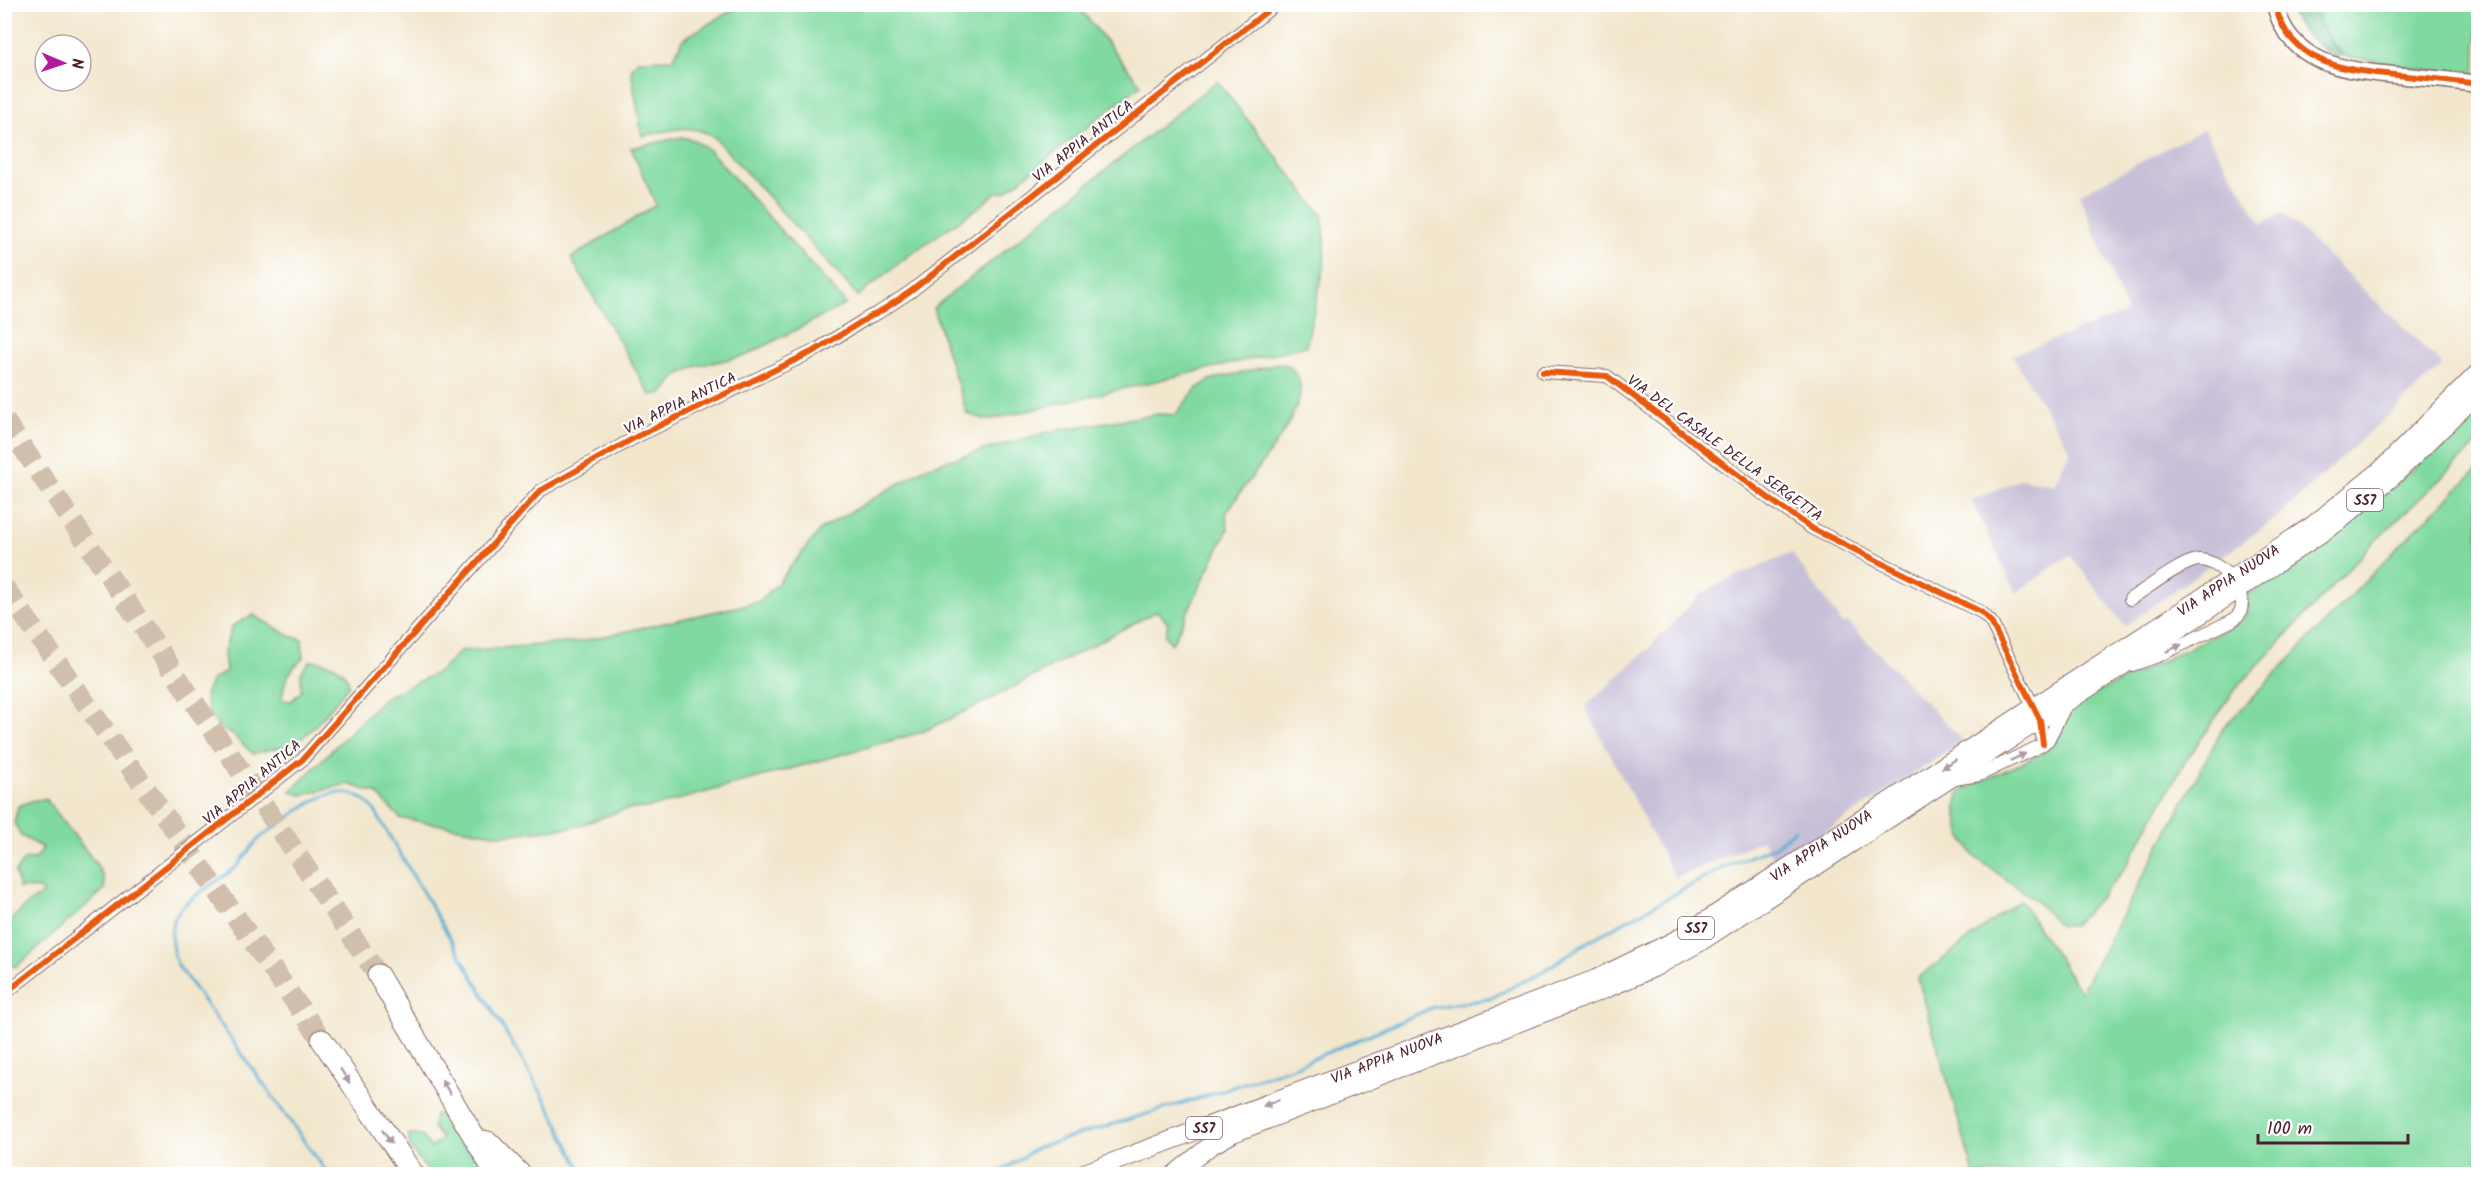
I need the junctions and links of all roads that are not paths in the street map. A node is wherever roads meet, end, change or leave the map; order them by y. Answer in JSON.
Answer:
{"nodes":[{"id":1,"x":1276,"y":4,"type":"edge"},
{"id":2,"x":2274,"y":4,"type":"edge"},
{"id":3,"x":2478,"y":84,"type":"edge"},
{"id":4,"x":1543,"y":372,"type":"dead end"},
{"id":5,"x":2478,"y":374,"type":"edge"},
{"id":6,"x":2478,"y":393,"type":"edge"},
{"id":7,"x":2234,"y":584,"type":"junction"},
{"id":8,"x":2130,"y":599,"type":"dead end"},
{"id":9,"x":2068,"y":701,"type":"junction"},
{"id":10,"x":2037,"y":714,"type":"junction"},
{"id":11,"x":2043,"y":744,"type":"junction"},
{"id":12,"x":1951,"y":779,"type":"junction"},
{"id":13,"x":378,"y":975,"type":"tunnel mouth"},
{"id":14,"x":4,"y":994,"type":"edge"},
{"id":15,"x":322,"y":1040,"type":"tunnel mouth"},
{"id":16,"x":476,"y":1139,"type":"junction"},
{"id":17,"x":413,"y":1174,"type":"edge"},
{"id":18,"x":496,"y":1174,"type":"edge"},
{"id":19,"x":520,"y":1174,"type":"edge"},
{"id":20,"x":1082,"y":1174,"type":"edge"},
{"id":21,"x":1175,"y":1174,"type":"edge"}],
"edges":[{"from":1,"to":14,"type":"street","name":"VIA APPIA ANTICA"},
{"from":2,"to":3,"type":"street"},
{"from":4,"to":10,"type":"street","name":"VIA DEL CASALE DELLA SERGETTA"},
{"from":5,"to":7,"type":"main road","name":"VIA APPIA NUOVA","number":"SS7"},
{"from":6,"to":7,"type":"main road","name":"VIA APPIA NUOVA","number":"SS7"},
{"from":7,"to":8,"type":"street"},
{"from":9,"to":7,"type":"main road","name":"VIA APPIA NUOVA","number":"SS7","one_way":true},
{"from":7,"to":10,"type":"main road","name":"VIA APPIA NUOVA","number":"SS7"},
{"from":9,"to":10,"type":"main road","name":"VIA APPIA NUOVA","number":"SS7"},
{"from":9,"to":11,"type":"street"},
{"from":10,"to":11,"type":"street","name":"VIA DEL CASALE DELLA SERGETTA"},
{"from":10,"to":12,"type":"main road","name":"VIA APPIA NUOVA","number":"SS7"},
{"from":10,"to":20,"type":"main road","name":"VIA APPIA NUOVA","number":"SS7","one_way":true},
{"from":12,"to":11,"type":"street","one_way":true},
{"from":12,"to":21,"type":"main road","name":"VIA APPIA NUOVA","number":"SS7"},
{"from":16,"to":13,"type":"highway","one_way":true},
{"from":15,"to":17,"type":"highway","one_way":true},
{"from":16,"to":18,"type":"highway"},
{"from":16,"to":19,"type":"highway"}]}
